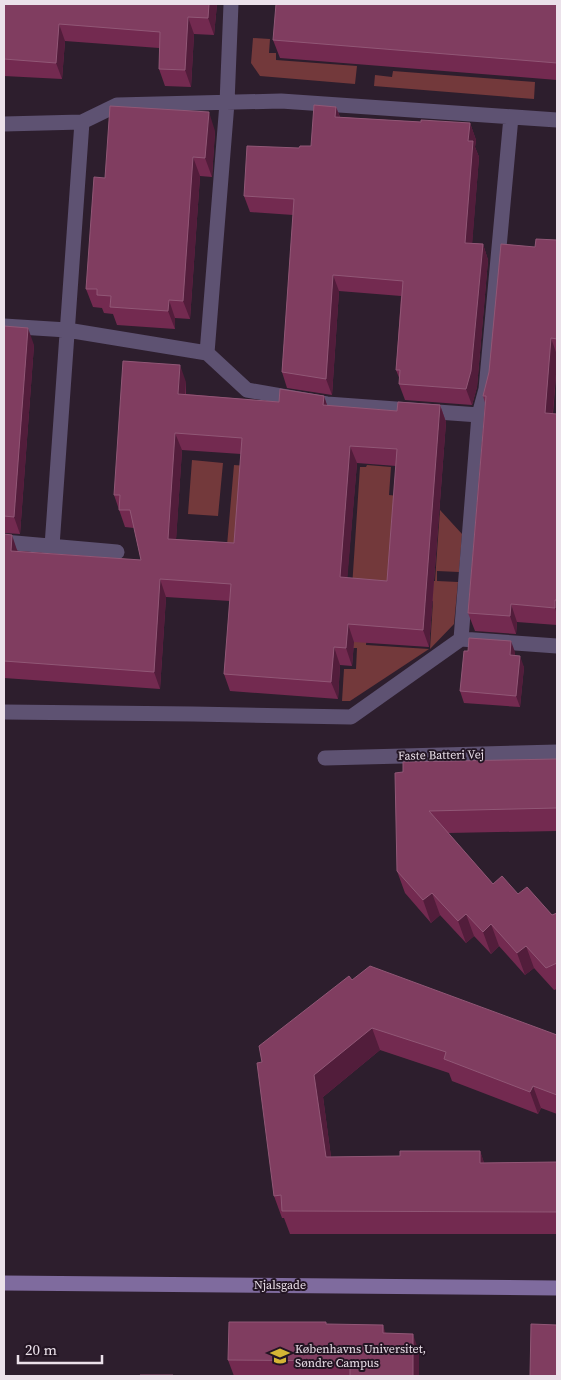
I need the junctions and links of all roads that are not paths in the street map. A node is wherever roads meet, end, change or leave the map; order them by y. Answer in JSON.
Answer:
{"nodes":[{"id":1,"x":231,"y":4,"type":"edge"},
{"id":2,"x":227,"y":103,"type":"junction"},
{"id":3,"x":511,"y":117,"type":"junction"},
{"id":4,"x":557,"y":120,"type":"edge"},
{"id":5,"x":82,"y":122,"type":"junction"},
{"id":6,"x":4,"y":124,"type":"edge"},
{"id":7,"x":4,"y":326,"type":"edge"},
{"id":8,"x":67,"y":330,"type":"junction"},
{"id":9,"x":207,"y":354,"type":"junction"},
{"id":10,"x":479,"y":415,"type":"junction"},
{"id":11,"x":4,"y":542,"type":"edge"},
{"id":12,"x":52,"y":546,"type":"junction"},
{"id":13,"x":117,"y":552,"type":"dead end"},
{"id":14,"x":461,"y":639,"type":"junction"},
{"id":15,"x":557,"y":646,"type":"edge"},
{"id":16,"x":4,"y":712,"type":"edge"},
{"id":17,"x":557,"y":752,"type":"edge"},
{"id":18,"x":325,"y":758,"type":"dead end"},
{"id":19,"x":4,"y":1283,"type":"edge"},
{"id":20,"x":557,"y":1288,"type":"edge"}],
"edges":[{"from":1,"to":2,"type":"street"},
{"from":2,"to":3,"type":"street"},
{"from":2,"to":5,"type":"street"},
{"from":2,"to":9,"type":"street"},
{"from":3,"to":4,"type":"street"},
{"from":3,"to":10,"type":"street"},
{"from":5,"to":6,"type":"street"},
{"from":5,"to":8,"type":"street"},
{"from":7,"to":8,"type":"street"},
{"from":8,"to":9,"type":"street"},
{"from":8,"to":12,"type":"street"},
{"from":9,"to":10,"type":"street"},
{"from":10,"to":14,"type":"street"},
{"from":11,"to":12,"type":"street"},
{"from":12,"to":13,"type":"street"},
{"from":14,"to":15,"type":"street"},
{"from":14,"to":16,"type":"street"},
{"from":17,"to":18,"type":"street","name":"Faste Batteri Vej"},
{"from":19,"to":20,"type":"street","name":"Njalsgade"}]}
